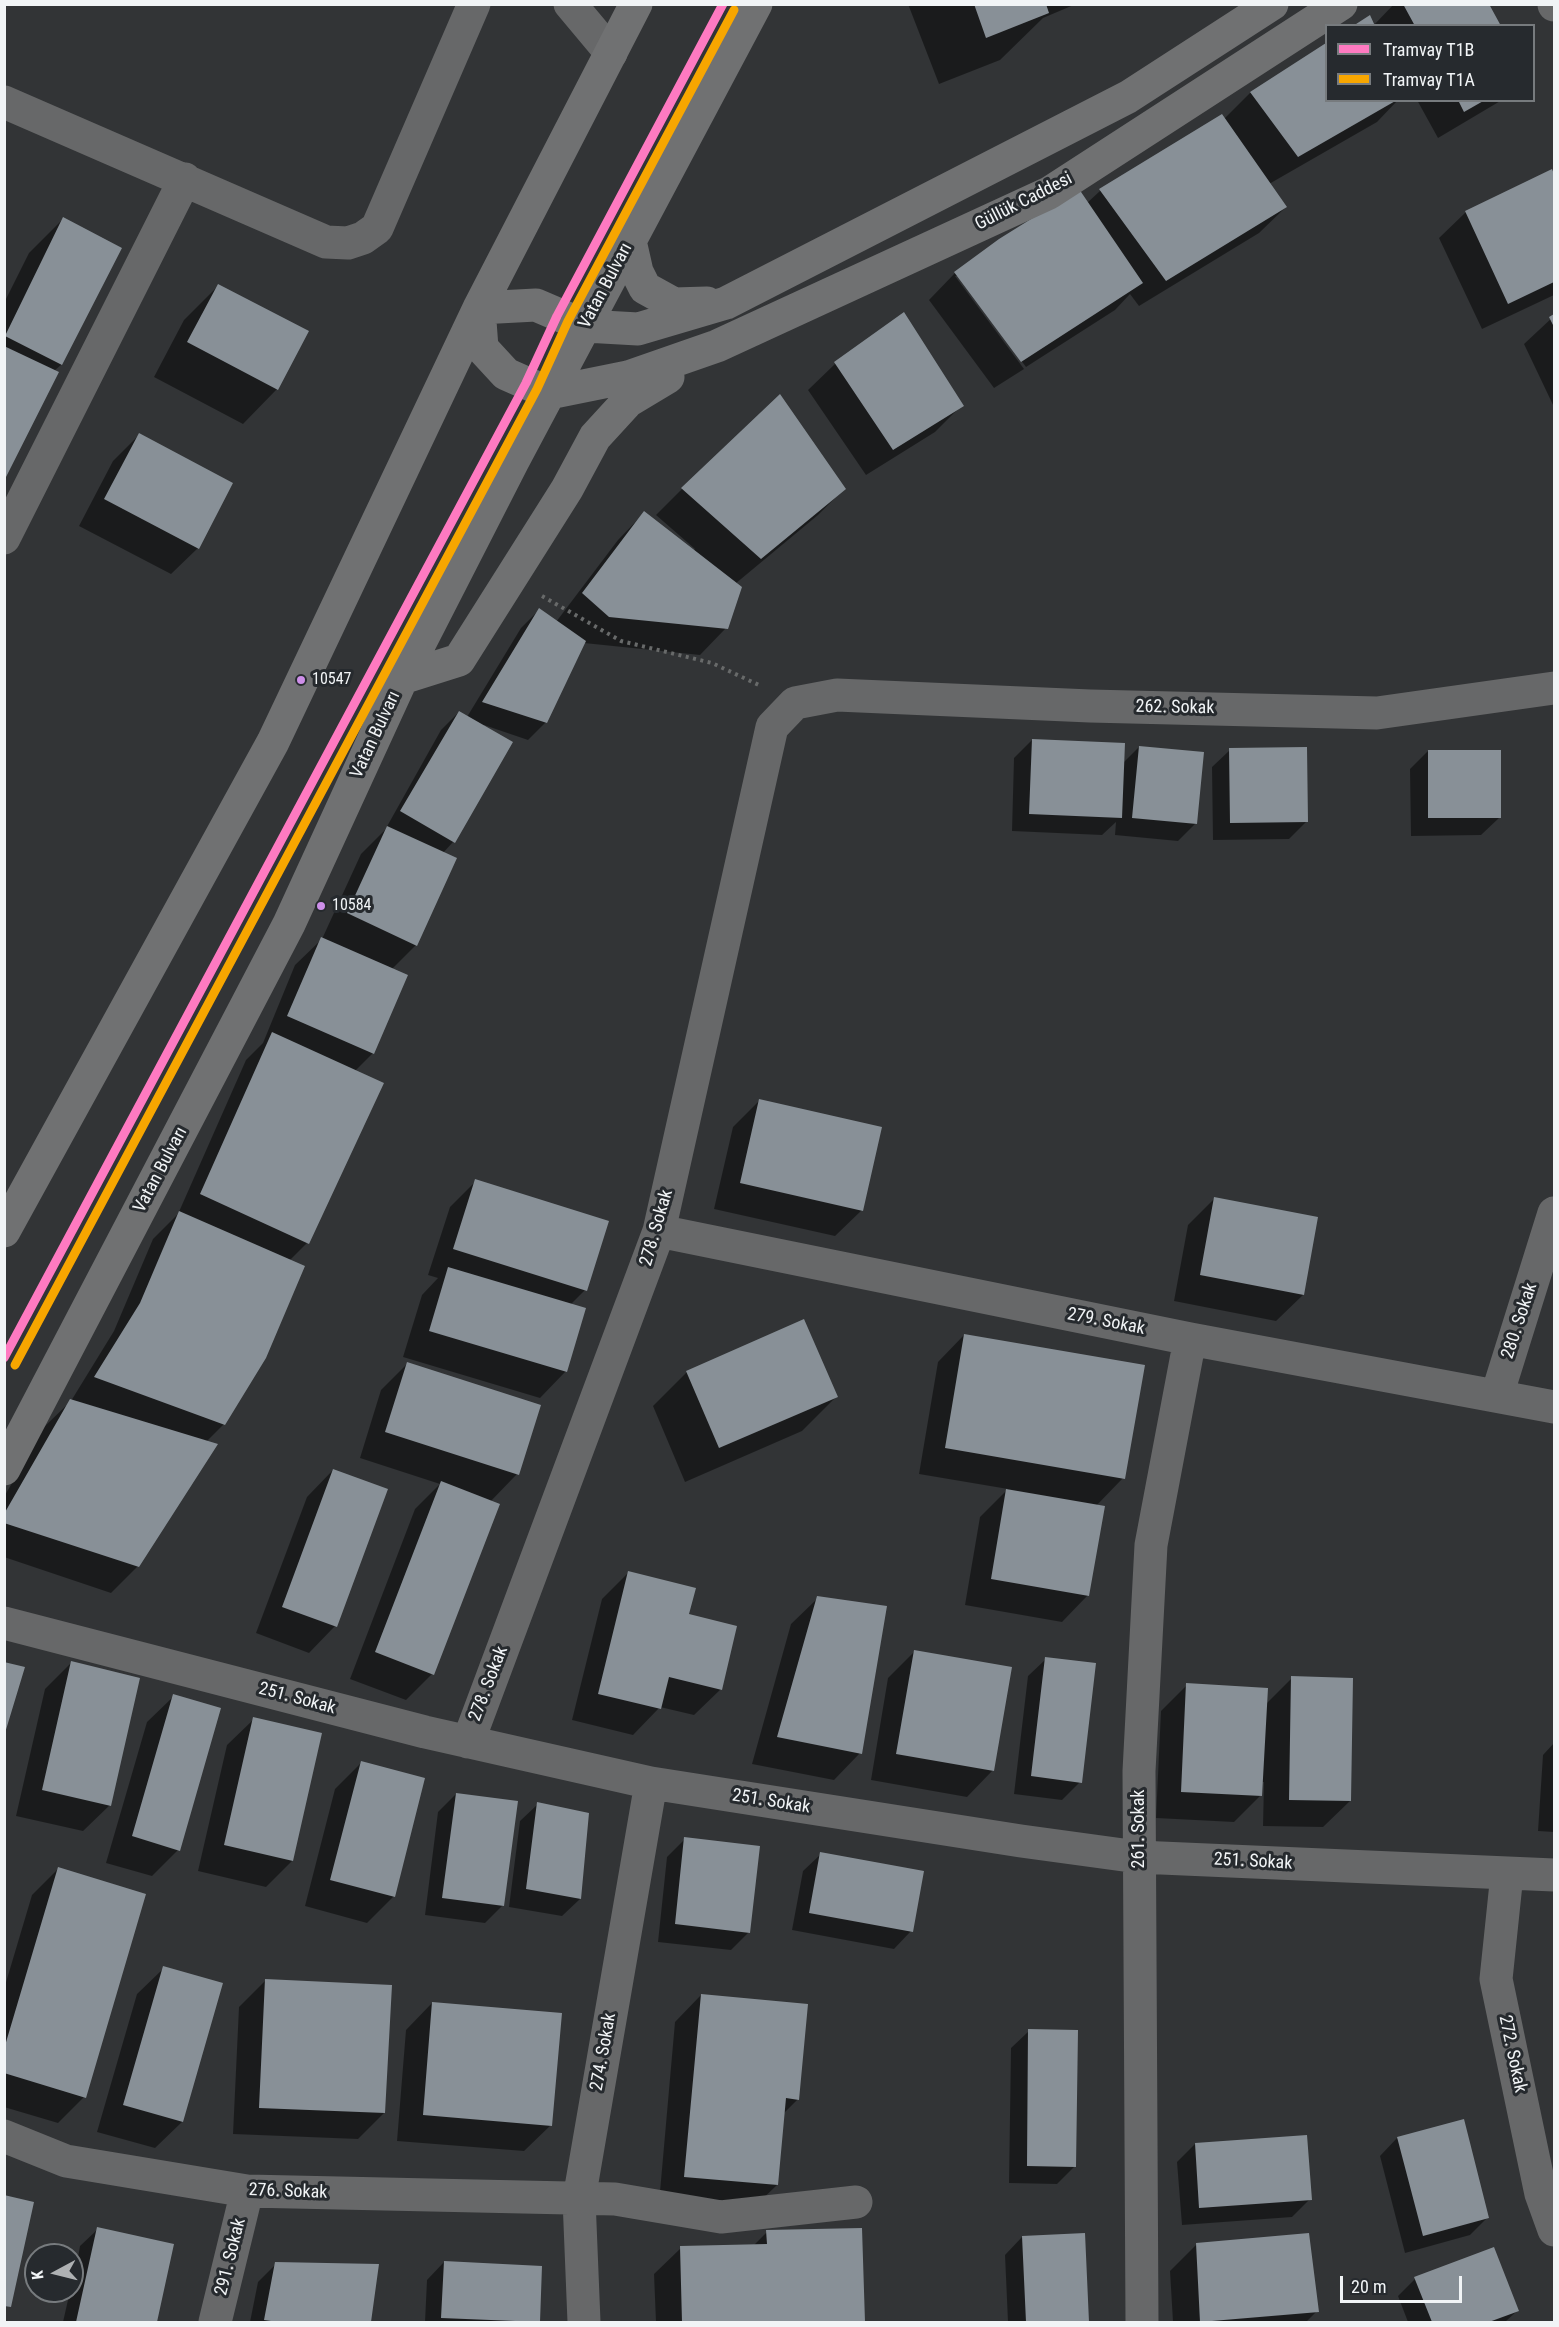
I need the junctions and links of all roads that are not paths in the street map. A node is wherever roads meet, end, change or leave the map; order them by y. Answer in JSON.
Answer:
{"nodes":[{"id":1,"x":474,"y":4,"type":"edge"},
{"id":2,"x":570,"y":4,"type":"edge"},
{"id":3,"x":636,"y":4,"type":"edge"},
{"id":4,"x":756,"y":4,"type":"edge"},
{"id":5,"x":1272,"y":4,"type":"edge"},
{"id":6,"x":1341,"y":4,"type":"edge"},
{"id":7,"x":611,"y":53,"type":"junction"},
{"id":8,"x":4,"y":102,"type":"edge"},
{"id":9,"x":185,"y":179,"type":"junction"},
{"id":10,"x":630,"y":241,"type":"junction"},
{"id":11,"x":726,"y":303,"type":"junction"},
{"id":12,"x":479,"y":308,"type":"junction"},
{"id":13,"x":585,"y":326,"type":"junction"},
{"id":14,"x":717,"y":346,"type":"junction"},
{"id":15,"x":549,"y":393,"type":"junction"},
{"id":16,"x":4,"y":538,"type":"edge"},
{"id":17,"x":402,"y":678,"type":"junction"},
{"id":18,"x":1554,"y":688,"type":"edge"},
{"id":19,"x":795,"y":703,"type":"joint"},
{"id":20,"x":1554,"y":1213,"type":"edge"},
{"id":21,"x":4,"y":1231,"type":"edge"},
{"id":22,"x":659,"y":1231,"type":"junction"},
{"id":23,"x":1190,"y":1339,"type":"junction"},
{"id":24,"x":1497,"y":1395,"type":"junction"},
{"id":25,"x":1554,"y":1407,"type":"edge"},
{"id":26,"x":4,"y":1469,"type":"edge"},
{"id":27,"x":4,"y":1623,"type":"edge"},
{"id":28,"x":468,"y":1742,"type":"junction"},
{"id":29,"x":651,"y":1783,"type":"junction"},
{"id":30,"x":1138,"y":1857,"type":"junction"},
{"id":31,"x":1507,"y":1874,"type":"junction"},
{"id":32,"x":1554,"y":1875,"type":"edge"},
{"id":33,"x":4,"y":2136,"type":"edge"},
{"id":34,"x":247,"y":2191,"type":"junction"},
{"id":35,"x":579,"y":2199,"type":"junction"},
{"id":36,"x":856,"y":2202,"type":"dead end"},
{"id":37,"x":1554,"y":2230,"type":"edge"},
{"id":38,"x":215,"y":2322,"type":"edge"},
{"id":39,"x":584,"y":2322,"type":"edge"},
{"id":40,"x":1142,"y":2322,"type":"edge"}],
"edges":[{"from":1,"to":9,"type":"street"},
{"from":2,"to":7,"type":"street"},
{"from":3,"to":7,"type":"main road"},
{"from":4,"to":10,"type":"main road","name":"Vatan Bulvarı"},
{"from":5,"to":11,"type":"main road"},
{"from":6,"to":14,"type":"main road","name":"Güllük Caddesi"},
{"from":7,"to":12,"type":"main road"},
{"from":8,"to":9,"type":"street"},
{"from":9,"to":16,"type":"street"},
{"from":10,"to":11,"type":"main road"},
{"from":10,"to":13,"type":"main road","name":"Vatan Bulvarı"},
{"from":11,"to":13,"type":"main road"},
{"from":12,"to":13,"type":"main road"},
{"from":12,"to":15,"type":"main road"},
{"from":12,"to":21,"type":"main road"},
{"from":13,"to":15,"type":"main road","name":"Vatan Bulvarı"},
{"from":14,"to":15,"type":"main road"},
{"from":14,"to":17,"type":"main road"},
{"from":15,"to":17,"type":"main road","name":"Vatan Bulvarı"},
{"from":17,"to":26,"type":"main road","name":"Vatan Bulvarı"},
{"from":18,"to":19,"type":"street","name":"262. Sokak"},
{"from":19,"to":22,"type":"street","name":"278. Sokak"},
{"from":20,"to":24,"type":"street","name":"280. Sokak"},
{"from":22,"to":23,"type":"street","name":"279. Sokak"},
{"from":22,"to":28,"type":"street","name":"278. Sokak"},
{"from":23,"to":24,"type":"street","name":"279. Sokak"},
{"from":23,"to":30,"type":"street","name":"261. Sokak"},
{"from":24,"to":25,"type":"street","name":"279. Sokak"},
{"from":27,"to":28,"type":"street","name":"251. Sokak"},
{"from":28,"to":29,"type":"street","name":"251. Sokak"},
{"from":29,"to":30,"type":"street","name":"251. Sokak"},
{"from":29,"to":35,"type":"street","name":"274. Sokak"},
{"from":30,"to":31,"type":"street","name":"251. Sokak"},
{"from":30,"to":40,"type":"street","name":"261. Sokak"},
{"from":31,"to":32,"type":"street","name":"251. Sokak"},
{"from":31,"to":37,"type":"street","name":"272. Sokak"},
{"from":33,"to":34,"type":"street","name":"276. Sokak"},
{"from":34,"to":35,"type":"street","name":"276. Sokak"},
{"from":34,"to":38,"type":"street","name":"291. Sokak"},
{"from":35,"to":36,"type":"street","name":"276. Sokak"},
{"from":35,"to":39,"type":"street","name":"274. Sokak"}]}
